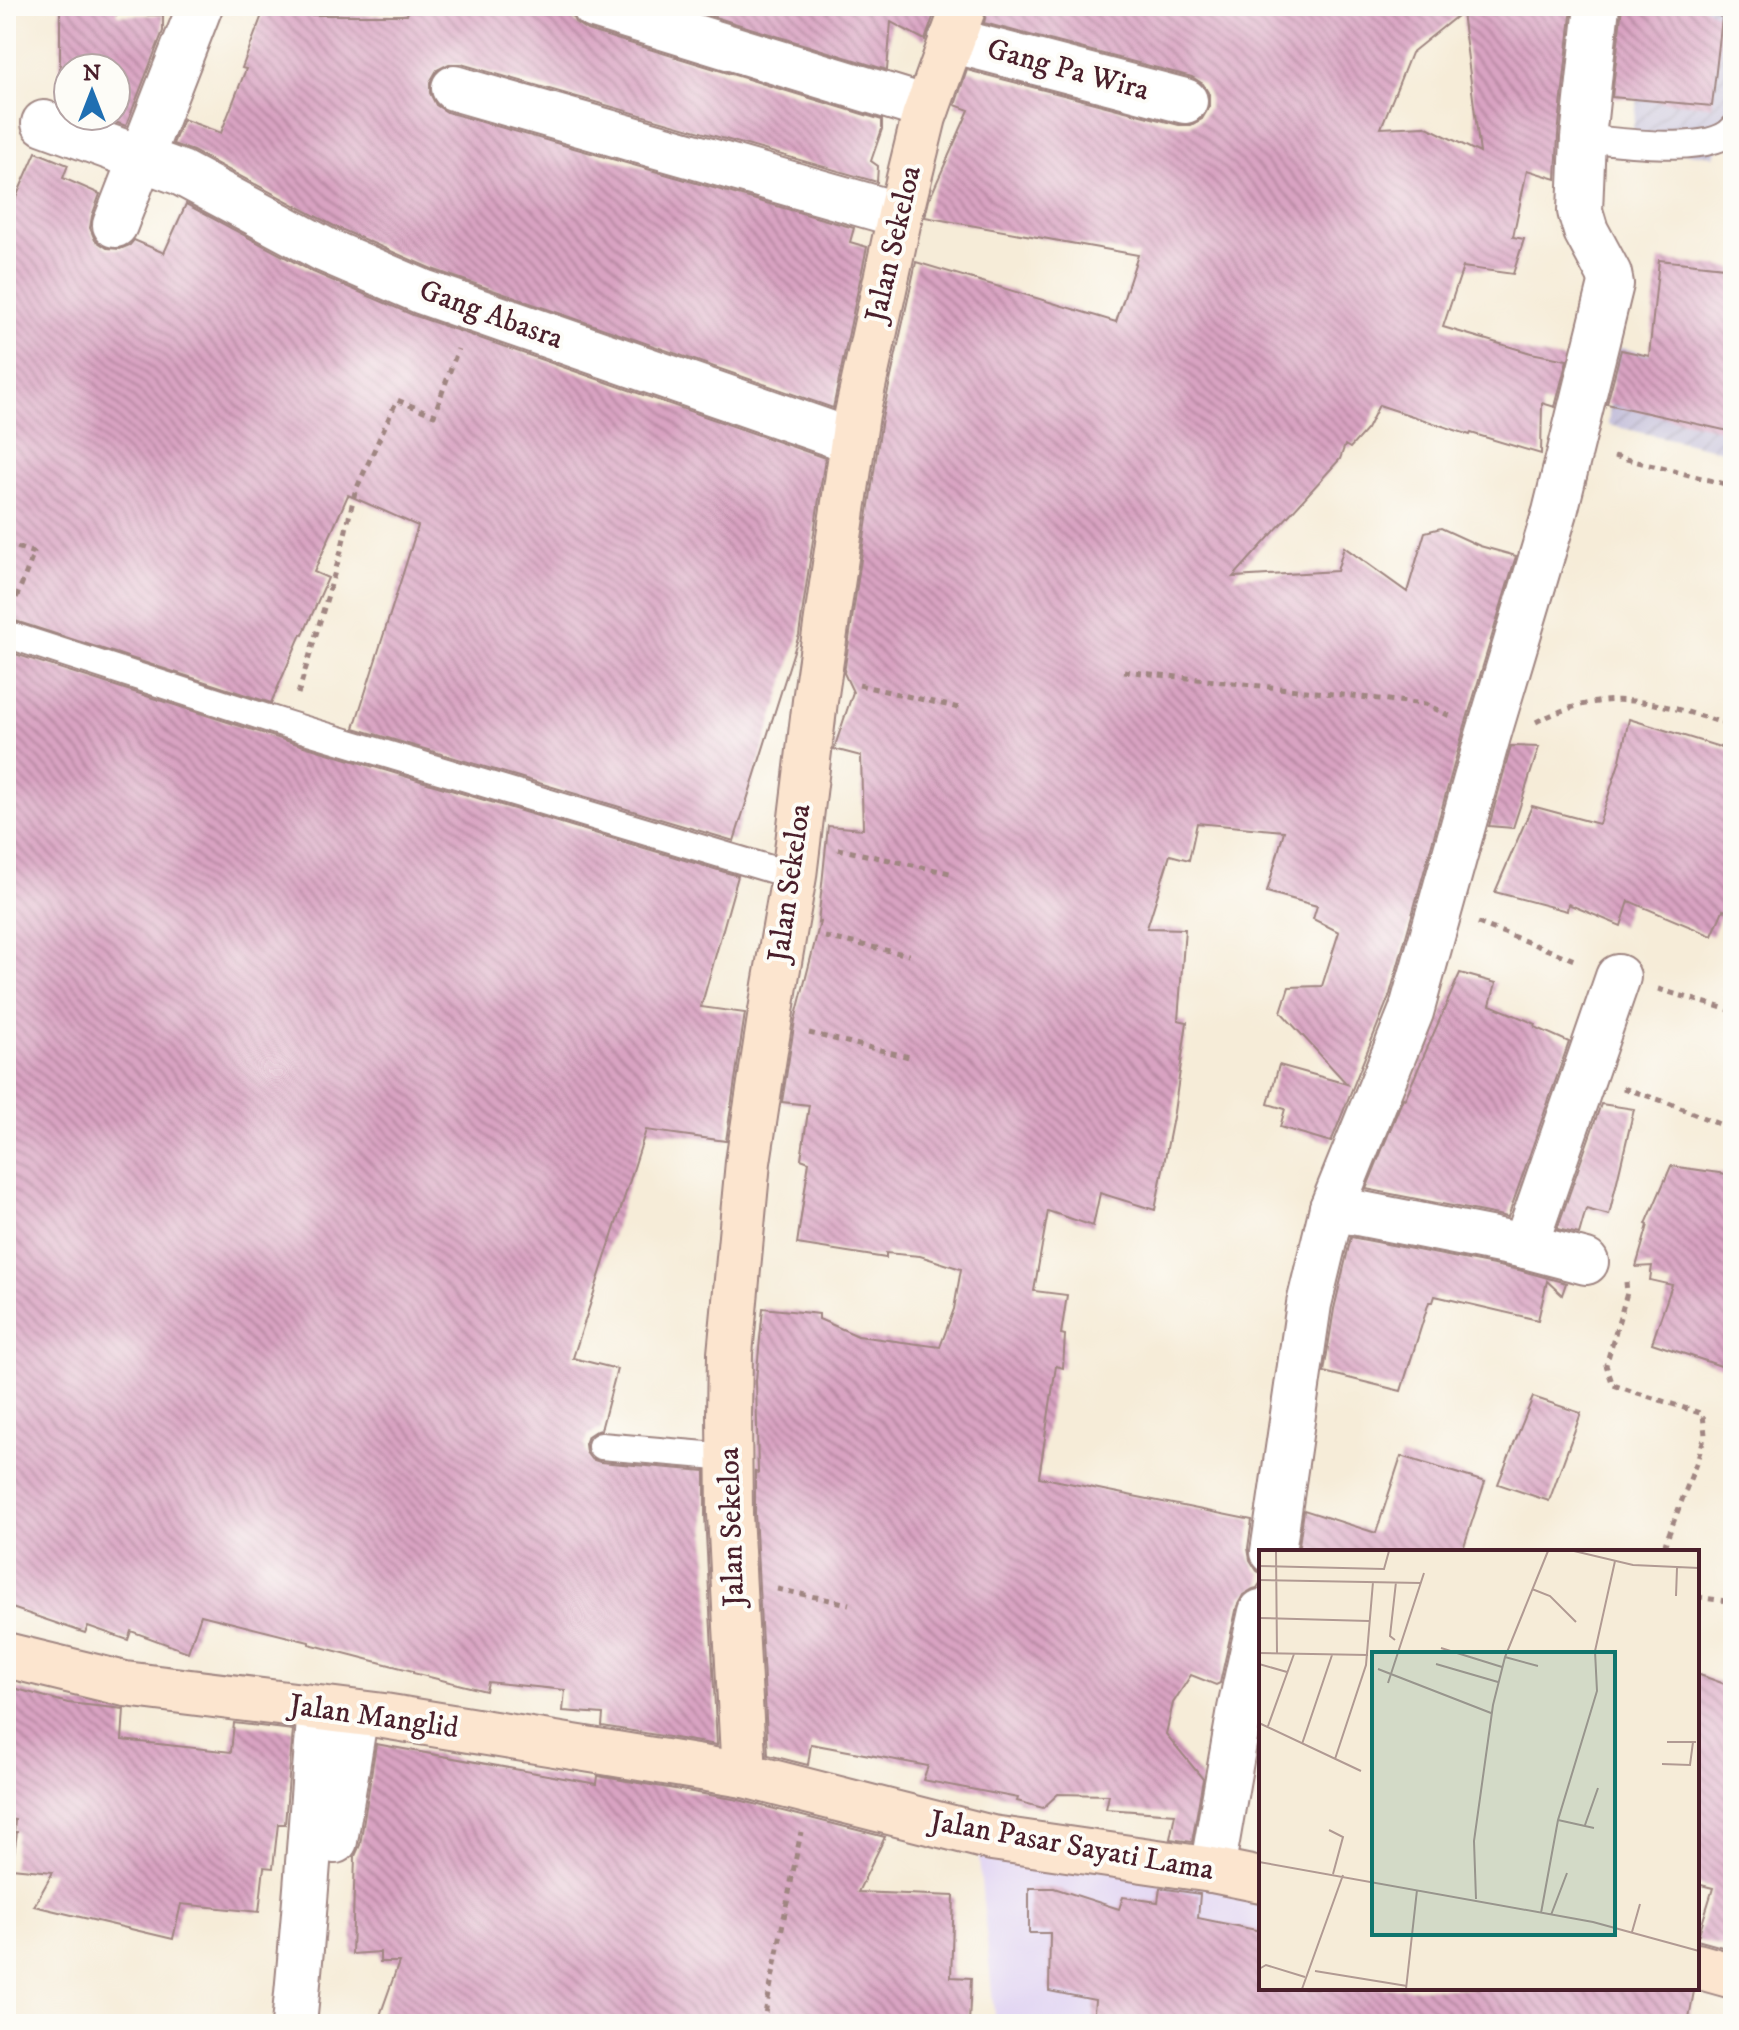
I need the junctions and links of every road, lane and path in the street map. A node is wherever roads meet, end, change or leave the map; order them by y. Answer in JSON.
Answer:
{"nodes":[{"id":1,"x":200,"y":6,"type":"edge"},
{"id":2,"x":594,"y":6,"type":"edge"},
{"id":3,"x":1597,"y":6,"type":"edge"},
{"id":4,"x":957,"y":23,"type":"edge"},
{"id":5,"x":454,"y":88,"type":"dead end"},
{"id":6,"x":1185,"y":101,"type":"dead end"},
{"id":7,"x":927,"y":108,"type":"junction"},
{"id":8,"x":44,"y":123,"type":"dead end"},
{"id":9,"x":1583,"y":138,"type":"junction"},
{"id":10,"x":1731,"y":138,"type":"edge"},
{"id":11,"x":142,"y":159,"type":"junction"},
{"id":12,"x":900,"y":215,"type":"junction"},
{"id":13,"x":115,"y":225,"type":"dead end"},
{"id":14,"x":472,"y":309,"type":"junction"},
{"id":15,"x":852,"y":441,"type":"junction"},
{"id":16,"x":1570,"y":444,"type":"junction"},
{"id":17,"x":1733,"y":486,"type":"edge"},
{"id":18,"x":6,"y":543,"type":"edge"},
{"id":19,"x":9,"y":622,"type":"edge"},
{"id":20,"x":1124,"y":671,"type":"dead end"},
{"id":21,"x":819,"y":676,"type":"junction"},
{"id":22,"x":959,"y":708,"type":"dead end"},
{"id":23,"x":289,"y":725,"type":"junction"},
{"id":24,"x":1733,"y":726,"type":"edge"},
{"id":25,"x":1488,"y":736,"type":"junction"},
{"id":26,"x":796,"y":858,"type":"junction"},
{"id":27,"x":950,"y":873,"type":"dead end"},
{"id":28,"x":785,"y":928,"type":"junction"},
{"id":29,"x":909,"y":955,"type":"dead end"},
{"id":30,"x":1618,"y":977,"type":"dead end"},
{"id":31,"x":769,"y":1024,"type":"junction"},
{"id":32,"x":909,"y":1057,"type":"dead end"},
{"id":33,"x":1583,"y":1076,"type":"junction"},
{"id":34,"x":1733,"y":1130,"type":"edge"},
{"id":35,"x":1332,"y":1208,"type":"junction"},
{"id":36,"x":1525,"y":1246,"type":"junction"},
{"id":37,"x":1586,"y":1262,"type":"joint"},
{"id":38,"x":601,"y":1446,"type":"dead end"},
{"id":39,"x":729,"y":1457,"type":"junction"},
{"id":40,"x":1273,"y":1550,"type":"edge"},
{"id":41,"x":1663,"y":1550,"type":"edge"},
{"id":42,"x":733,"y":1580,"type":"junction"},
{"id":43,"x":1699,"y":1597,"type":"edge"},
{"id":44,"x":1733,"y":1602,"type":"edge"},
{"id":45,"x":849,"y":1604,"type":"dead end"},
{"id":46,"x":1259,"y":1621,"type":"edge"},
{"id":47,"x":6,"y":1655,"type":"edge"},
{"id":48,"x":338,"y":1711,"type":"junction"},
{"id":49,"x":744,"y":1775,"type":"junction"},
{"id":50,"x":809,"y":1792,"type":"junction"},
{"id":51,"x":1212,"y":1870,"type":"junction"},
{"id":52,"x":1259,"y":1880,"type":"edge"},
{"id":53,"x":320,"y":1930,"type":"dead end"},
{"id":54,"x":1699,"y":1967,"type":"edge"},
{"id":55,"x":1733,"y":1976,"type":"edge"},
{"id":56,"x":294,"y":2024,"type":"edge"},
{"id":57,"x":763,"y":2024,"type":"edge"}],
"edges":[{"from":1,"to":11,"type":"street"},
{"from":2,"to":7,"type":"street"},
{"from":3,"to":9,"type":"street"},
{"from":4,"to":6,"type":"street","name":"Gang Pa Wira"},
{"from":4,"to":7,"type":"street","name":"Jalan Sekeloa"},
{"from":5,"to":12,"type":"street"},
{"from":7,"to":12,"type":"street","name":"Jalan Sekeloa"},
{"from":8,"to":11,"type":"street","name":"Gang Abasra"},
{"from":9,"to":10,"type":"lane"},
{"from":9,"to":16,"type":"street"},
{"from":11,"to":13,"type":"street"},
{"from":11,"to":14,"type":"street","name":"Gang Abasra"},
{"from":12,"to":15,"type":"street","name":"Jalan Sekeloa"},
{"from":14,"to":15,"type":"street","name":"Gang Abasra"},
{"from":14,"to":23,"type":"path"},
{"from":15,"to":21,"type":"street","name":"Jalan Sekeloa"},
{"from":16,"to":17,"type":"path"},
{"from":16,"to":25,"type":"street"},
{"from":18,"to":19,"type":"path"},
{"from":19,"to":23,"type":"lane"},
{"from":20,"to":25,"type":"path"},
{"from":21,"to":22,"type":"path"},
{"from":21,"to":26,"type":"street","name":"Jalan Sekeloa"},
{"from":23,"to":26,"type":"lane"},
{"from":24,"to":25,"type":"path"},
{"from":25,"to":35,"type":"street"},
{"from":26,"to":27,"type":"path"},
{"from":26,"to":28,"type":"street","name":"Jalan Sekeloa"},
{"from":28,"to":29,"type":"path"},
{"from":28,"to":31,"type":"street","name":"Jalan Sekeloa"},
{"from":30,"to":33,"type":"street"},
{"from":31,"to":32,"type":"path"},
{"from":31,"to":39,"type":"street","name":"Jalan Sekeloa"},
{"from":33,"to":34,"type":"path"},
{"from":33,"to":36,"type":"street"},
{"from":35,"to":36,"type":"street"},
{"from":35,"to":40,"type":"street"},
{"from":36,"to":37,"type":"street"},
{"from":37,"to":41,"type":"path"},
{"from":38,"to":39,"type":"lane"},
{"from":39,"to":42,"type":"street","name":"Jalan Sekeloa"},
{"from":42,"to":45,"type":"path"},
{"from":42,"to":49,"type":"street","name":"Jalan Sekeloa"},
{"from":43,"to":44,"type":"path"},
{"from":46,"to":51,"type":"street"},
{"from":47,"to":48,"type":"street","name":"Jalan Manglid"},
{"from":48,"to":49,"type":"street","name":"Jalan Manglid"},
{"from":48,"to":53,"type":"street"},
{"from":48,"to":56,"type":"street"},
{"from":49,"to":50,"type":"street","name":"Jalan Pasar Sayati Lama"},
{"from":50,"to":51,"type":"street","name":"Jalan Pasar Sayati Lama"},
{"from":50,"to":57,"type":"path"},
{"from":51,"to":52,"type":"street","name":"Jalan Pasar Sayati Lama"},
{"from":54,"to":55,"type":"street"}]}
